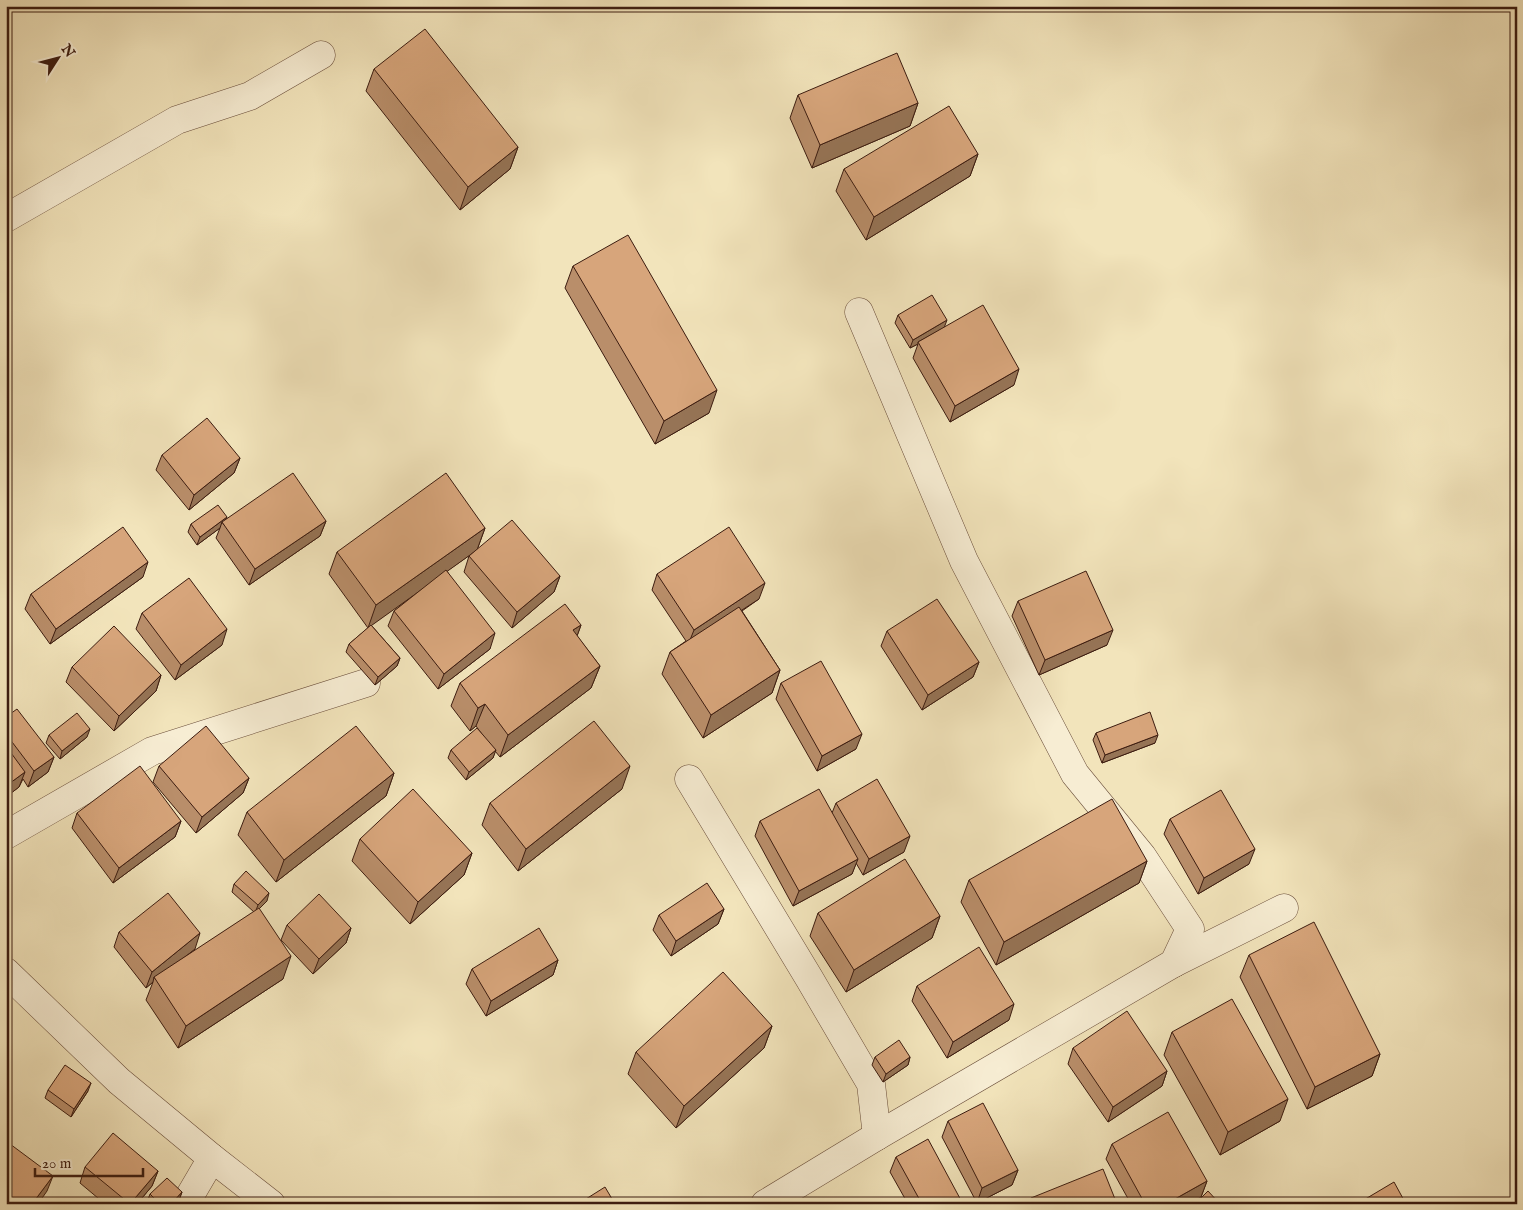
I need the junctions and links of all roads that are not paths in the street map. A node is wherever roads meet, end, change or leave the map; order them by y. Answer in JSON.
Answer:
{"nodes":[{"id":1,"x":321,"y":55,"type":"dead end"},
{"id":2,"x":6,"y":218,"type":"edge"},
{"id":3,"x":859,"y":312,"type":"dead end"},
{"id":4,"x":366,"y":683,"type":"dead end"},
{"id":5,"x":689,"y":779,"type":"dead end"},
{"id":6,"x":6,"y":835,"type":"edge"},
{"id":7,"x":1284,"y":908,"type":"dead end"},
{"id":8,"x":1174,"y":963,"type":"junction"},
{"id":9,"x":6,"y":972,"type":"edge"},
{"id":10,"x":878,"y":1136,"type":"junction"},
{"id":11,"x":212,"y":1158,"type":"junction"},
{"id":12,"x":185,"y":1204,"type":"edge"},
{"id":13,"x":271,"y":1204,"type":"edge"},
{"id":14,"x":765,"y":1204,"type":"edge"}],
"edges":[{"from":1,"to":2,"type":"street"},
{"from":3,"to":8,"type":"street"},
{"from":4,"to":6,"type":"street"},
{"from":5,"to":10,"type":"street"},
{"from":7,"to":8,"type":"street"},
{"from":8,"to":10,"type":"street"},
{"from":9,"to":11,"type":"street"},
{"from":10,"to":14,"type":"street"},
{"from":11,"to":12,"type":"street"},
{"from":11,"to":13,"type":"street"}]}
